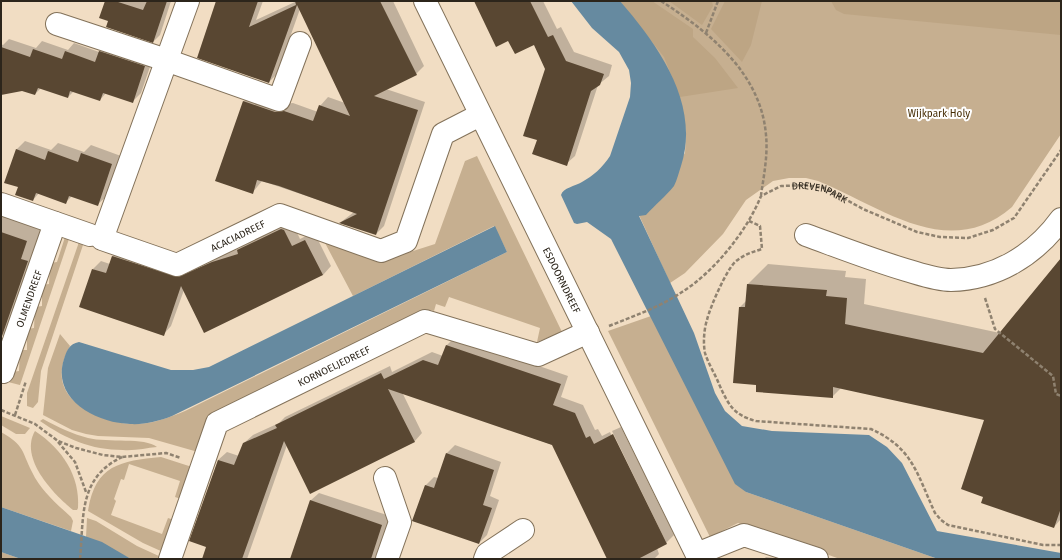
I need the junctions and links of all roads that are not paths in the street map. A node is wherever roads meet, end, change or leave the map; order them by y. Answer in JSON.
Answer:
{"nodes":[{"id":1,"x":188,"y":1,"type":"edge"},
{"id":2,"x":425,"y":1,"type":"edge"},
{"id":3,"x":57,"y":24,"type":"dead end"},
{"id":4,"x":300,"y":43,"type":"dead end"},
{"id":5,"x":166,"y":60,"type":"junction"},
{"id":6,"x":480,"y":115,"type":"junction"},
{"id":7,"x":1,"y":204,"type":"edge"},
{"id":8,"x":1061,"y":219,"type":"edge"},
{"id":9,"x":55,"y":223,"type":"junction"},
{"id":10,"x":806,"y":235,"type":"dead end"},
{"id":11,"x":90,"y":236,"type":"dead end"},
{"id":12,"x":588,"y":332,"type":"junction"},
{"id":13,"x":1,"y":371,"type":"edge"},
{"id":14,"x":385,"y":478,"type":"dead end"},
{"id":15,"x":523,"y":530,"type":"dead end"},
{"id":16,"x":698,"y":556,"type":"edge"},
{"id":17,"x":170,"y":559,"type":"edge"},
{"id":18,"x":387,"y":559,"type":"edge"},
{"id":19,"x":485,"y":559,"type":"edge"},
{"id":20,"x":817,"y":559,"type":"edge"}],
"edges":[{"from":1,"to":5,"type":"street","name":"ACACIADREEF"},
{"from":2,"to":6,"type":"street","name":"ESDOORNDREEF"},
{"from":3,"to":5,"type":"street"},
{"from":4,"to":5,"type":"street"},
{"from":5,"to":6,"type":"street","name":"ACACIADREEF"},
{"from":6,"to":12,"type":"street","name":"ESDOORNDREEF"},
{"from":7,"to":9,"type":"street"},
{"from":8,"to":10,"type":"street"},
{"from":9,"to":11,"type":"street"},
{"from":9,"to":13,"type":"street","name":"OLMENDREEF"},
{"from":12,"to":16,"type":"street","name":"ESDOORNDREEF"},
{"from":12,"to":17,"type":"street","name":"KORNOELJEDREEF"},
{"from":14,"to":18,"type":"street"},
{"from":15,"to":19,"type":"street"},
{"from":16,"to":20,"type":"street"}]}
